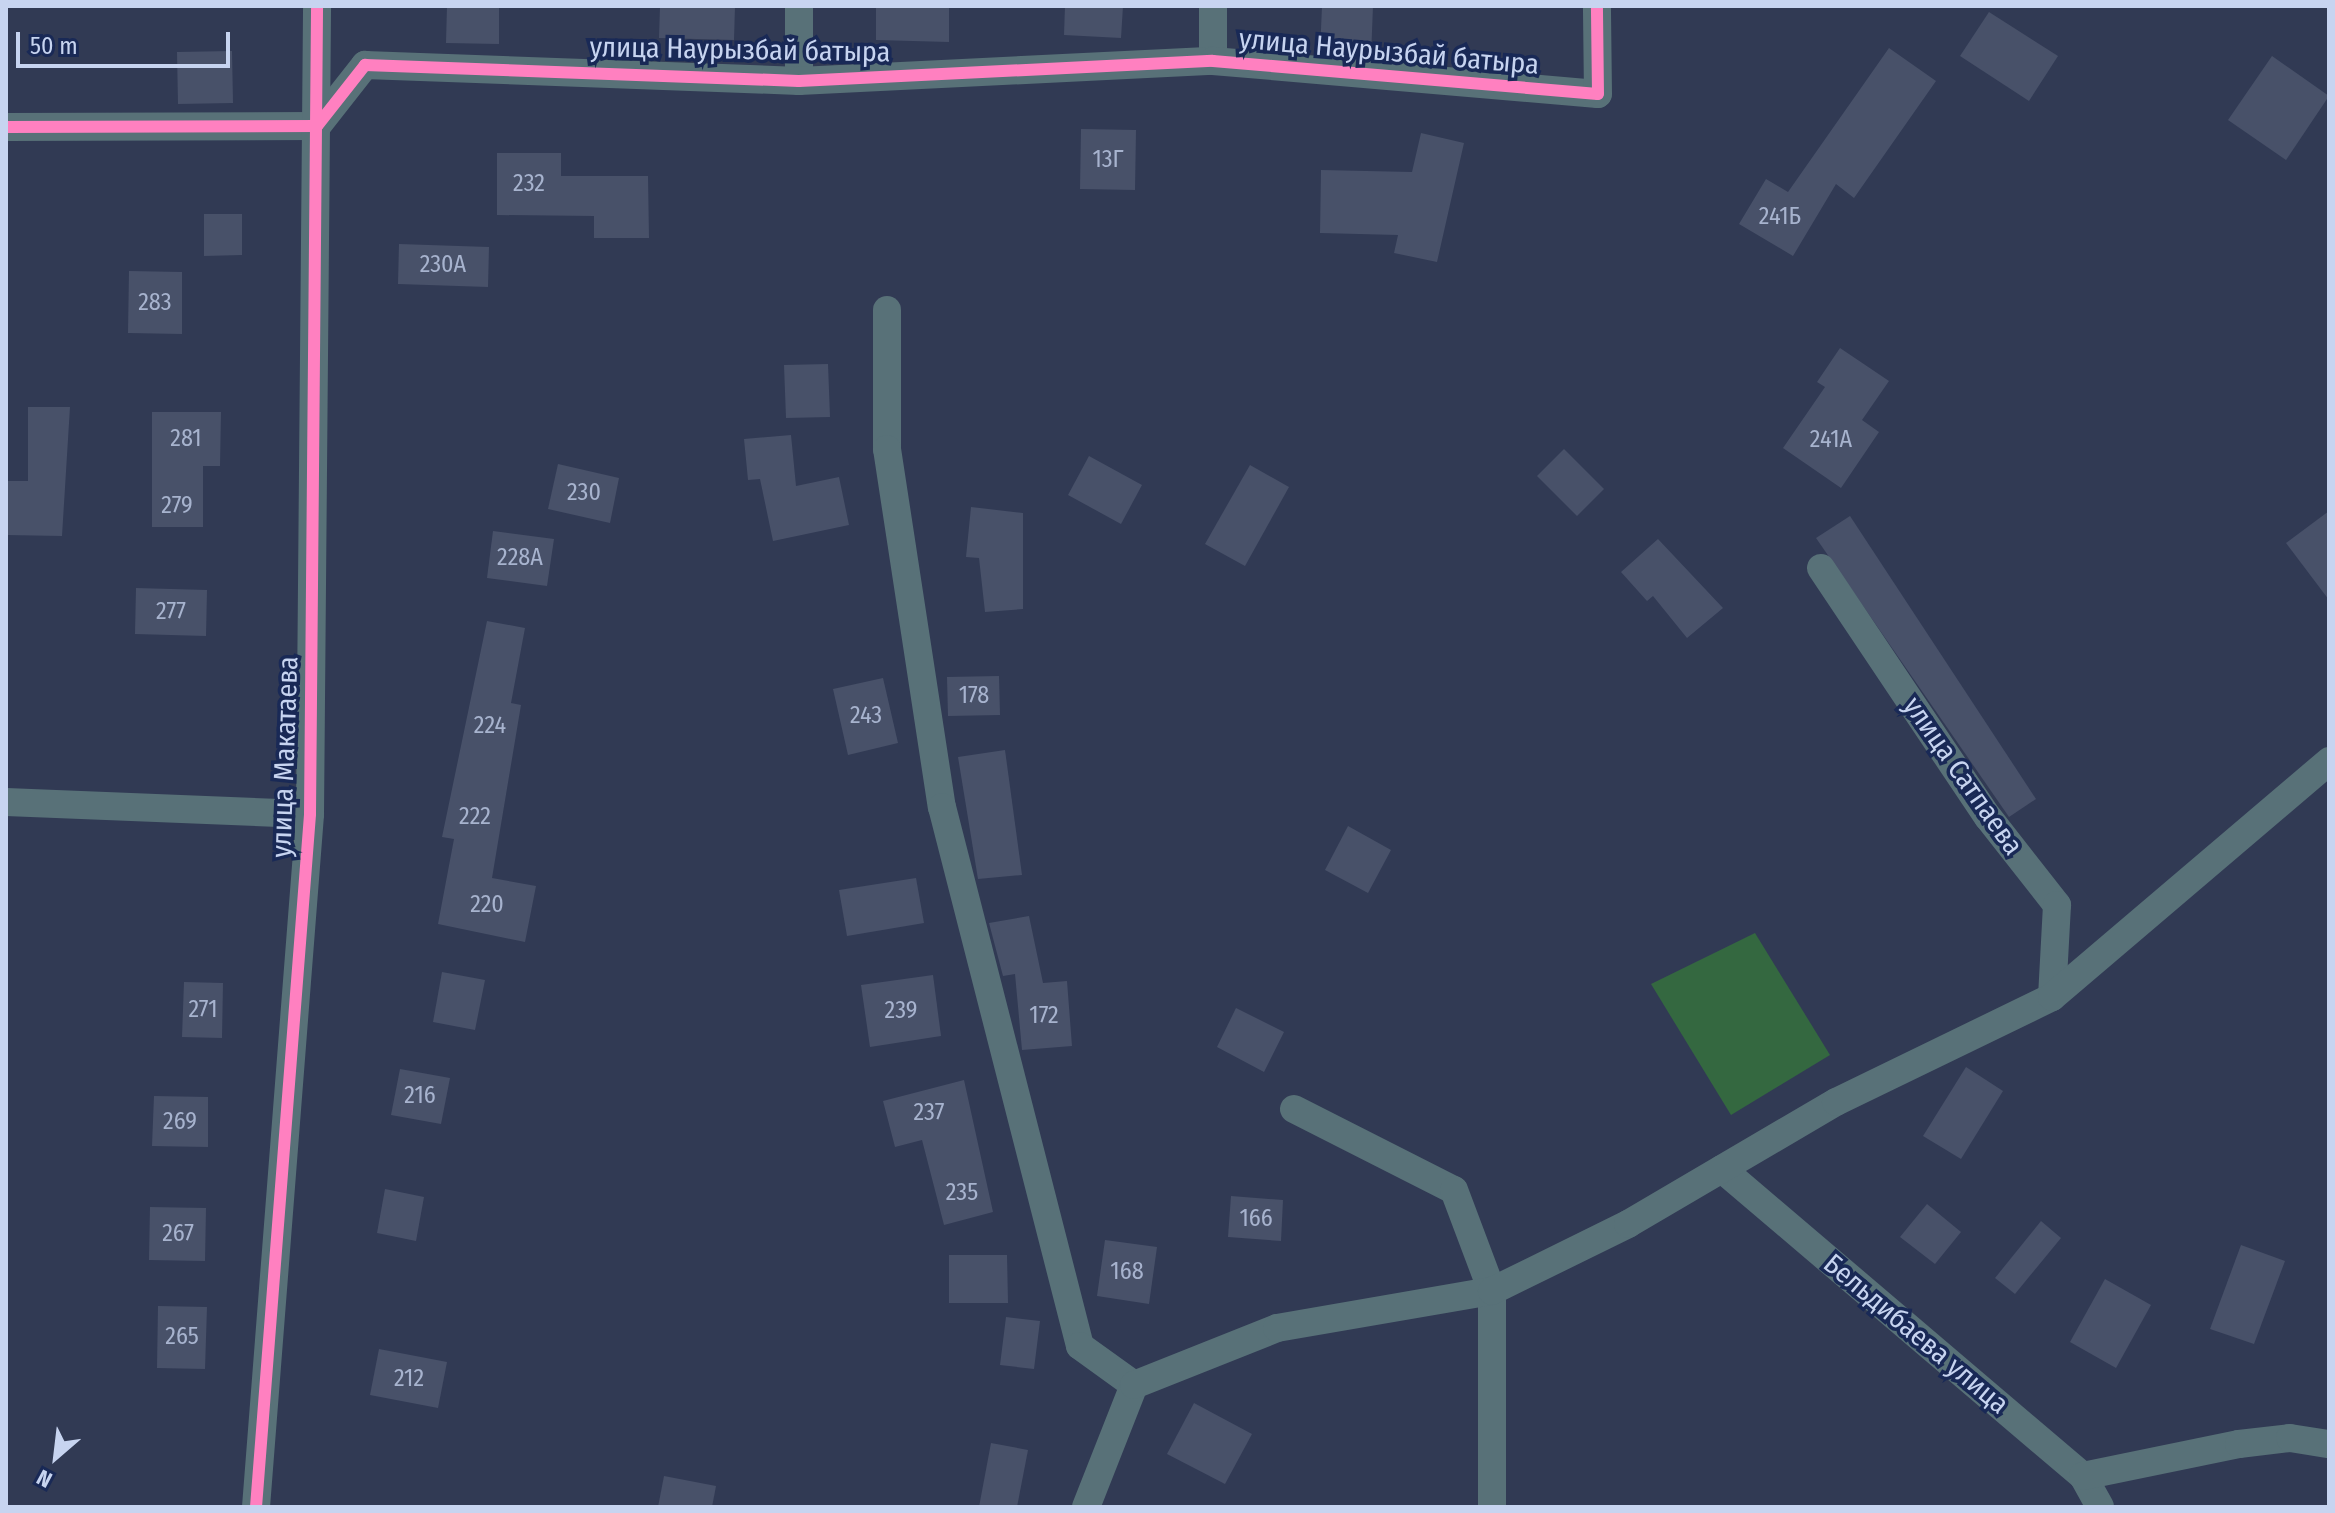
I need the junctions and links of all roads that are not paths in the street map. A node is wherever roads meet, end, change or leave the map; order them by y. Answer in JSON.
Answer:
{"nodes":[{"id":1,"x":317,"y":6,"type":"edge"},
{"id":2,"x":799,"y":6,"type":"edge"},
{"id":3,"x":1213,"y":6,"type":"edge"},
{"id":4,"x":1597,"y":6,"type":"edge"},
{"id":5,"x":1213,"y":61,"type":"junction"},
{"id":6,"x":799,"y":81,"type":"junction"},
{"id":7,"x":317,"y":126,"type":"junction"},
{"id":8,"x":6,"y":127,"type":"edge"},
{"id":9,"x":887,"y":310,"type":"dead end"},
{"id":10,"x":1821,"y":568,"type":"dead end"},
{"id":11,"x":2329,"y":761,"type":"edge"},
{"id":12,"x":6,"y":802,"type":"edge"},
{"id":13,"x":310,"y":814,"type":"junction"},
{"id":14,"x":2052,"y":997,"type":"junction"},
{"id":15,"x":1294,"y":1109,"type":"dead end"},
{"id":16,"x":1722,"y":1169,"type":"junction"},
{"id":17,"x":1492,"y":1291,"type":"junction"},
{"id":18,"x":1134,"y":1385,"type":"junction"},
{"id":19,"x":2329,"y":1444,"type":"edge"},
{"id":20,"x":2083,"y":1476,"type":"junction"},
{"id":21,"x":256,"y":1507,"type":"edge"},
{"id":22,"x":1086,"y":1507,"type":"edge"},
{"id":23,"x":1492,"y":1507,"type":"edge"},
{"id":24,"x":2100,"y":1507,"type":"edge"}],
"edges":[{"from":1,"to":7,"type":"street","name":"улица Макатаева"},
{"from":2,"to":6,"type":"street"},
{"from":3,"to":5,"type":"street"},
{"from":4,"to":5,"type":"street","name":"улица Наурызбай батыра"},
{"from":5,"to":6,"type":"street","name":"улица Наурызбай батыра"},
{"from":6,"to":7,"type":"street","name":"улица Наурызбай батыра"},
{"from":7,"to":8,"type":"street"},
{"from":7,"to":13,"type":"street","name":"улица Макатаева"},
{"from":9,"to":18,"type":"street"},
{"from":10,"to":14,"type":"street","name":"улица Сатпаева"},
{"from":11,"to":14,"type":"street"},
{"from":12,"to":13,"type":"street"},
{"from":13,"to":21,"type":"street","name":"улица Макатаева"},
{"from":14,"to":16,"type":"street"},
{"from":15,"to":17,"type":"street"},
{"from":16,"to":17,"type":"street"},
{"from":16,"to":20,"type":"street","name":"Бельдибаева улица"},
{"from":17,"to":18,"type":"street"},
{"from":17,"to":23,"type":"street"},
{"from":18,"to":22,"type":"street"},
{"from":19,"to":20,"type":"street"},
{"from":20,"to":24,"type":"street","name":"Бельдибаева улица"}]}
